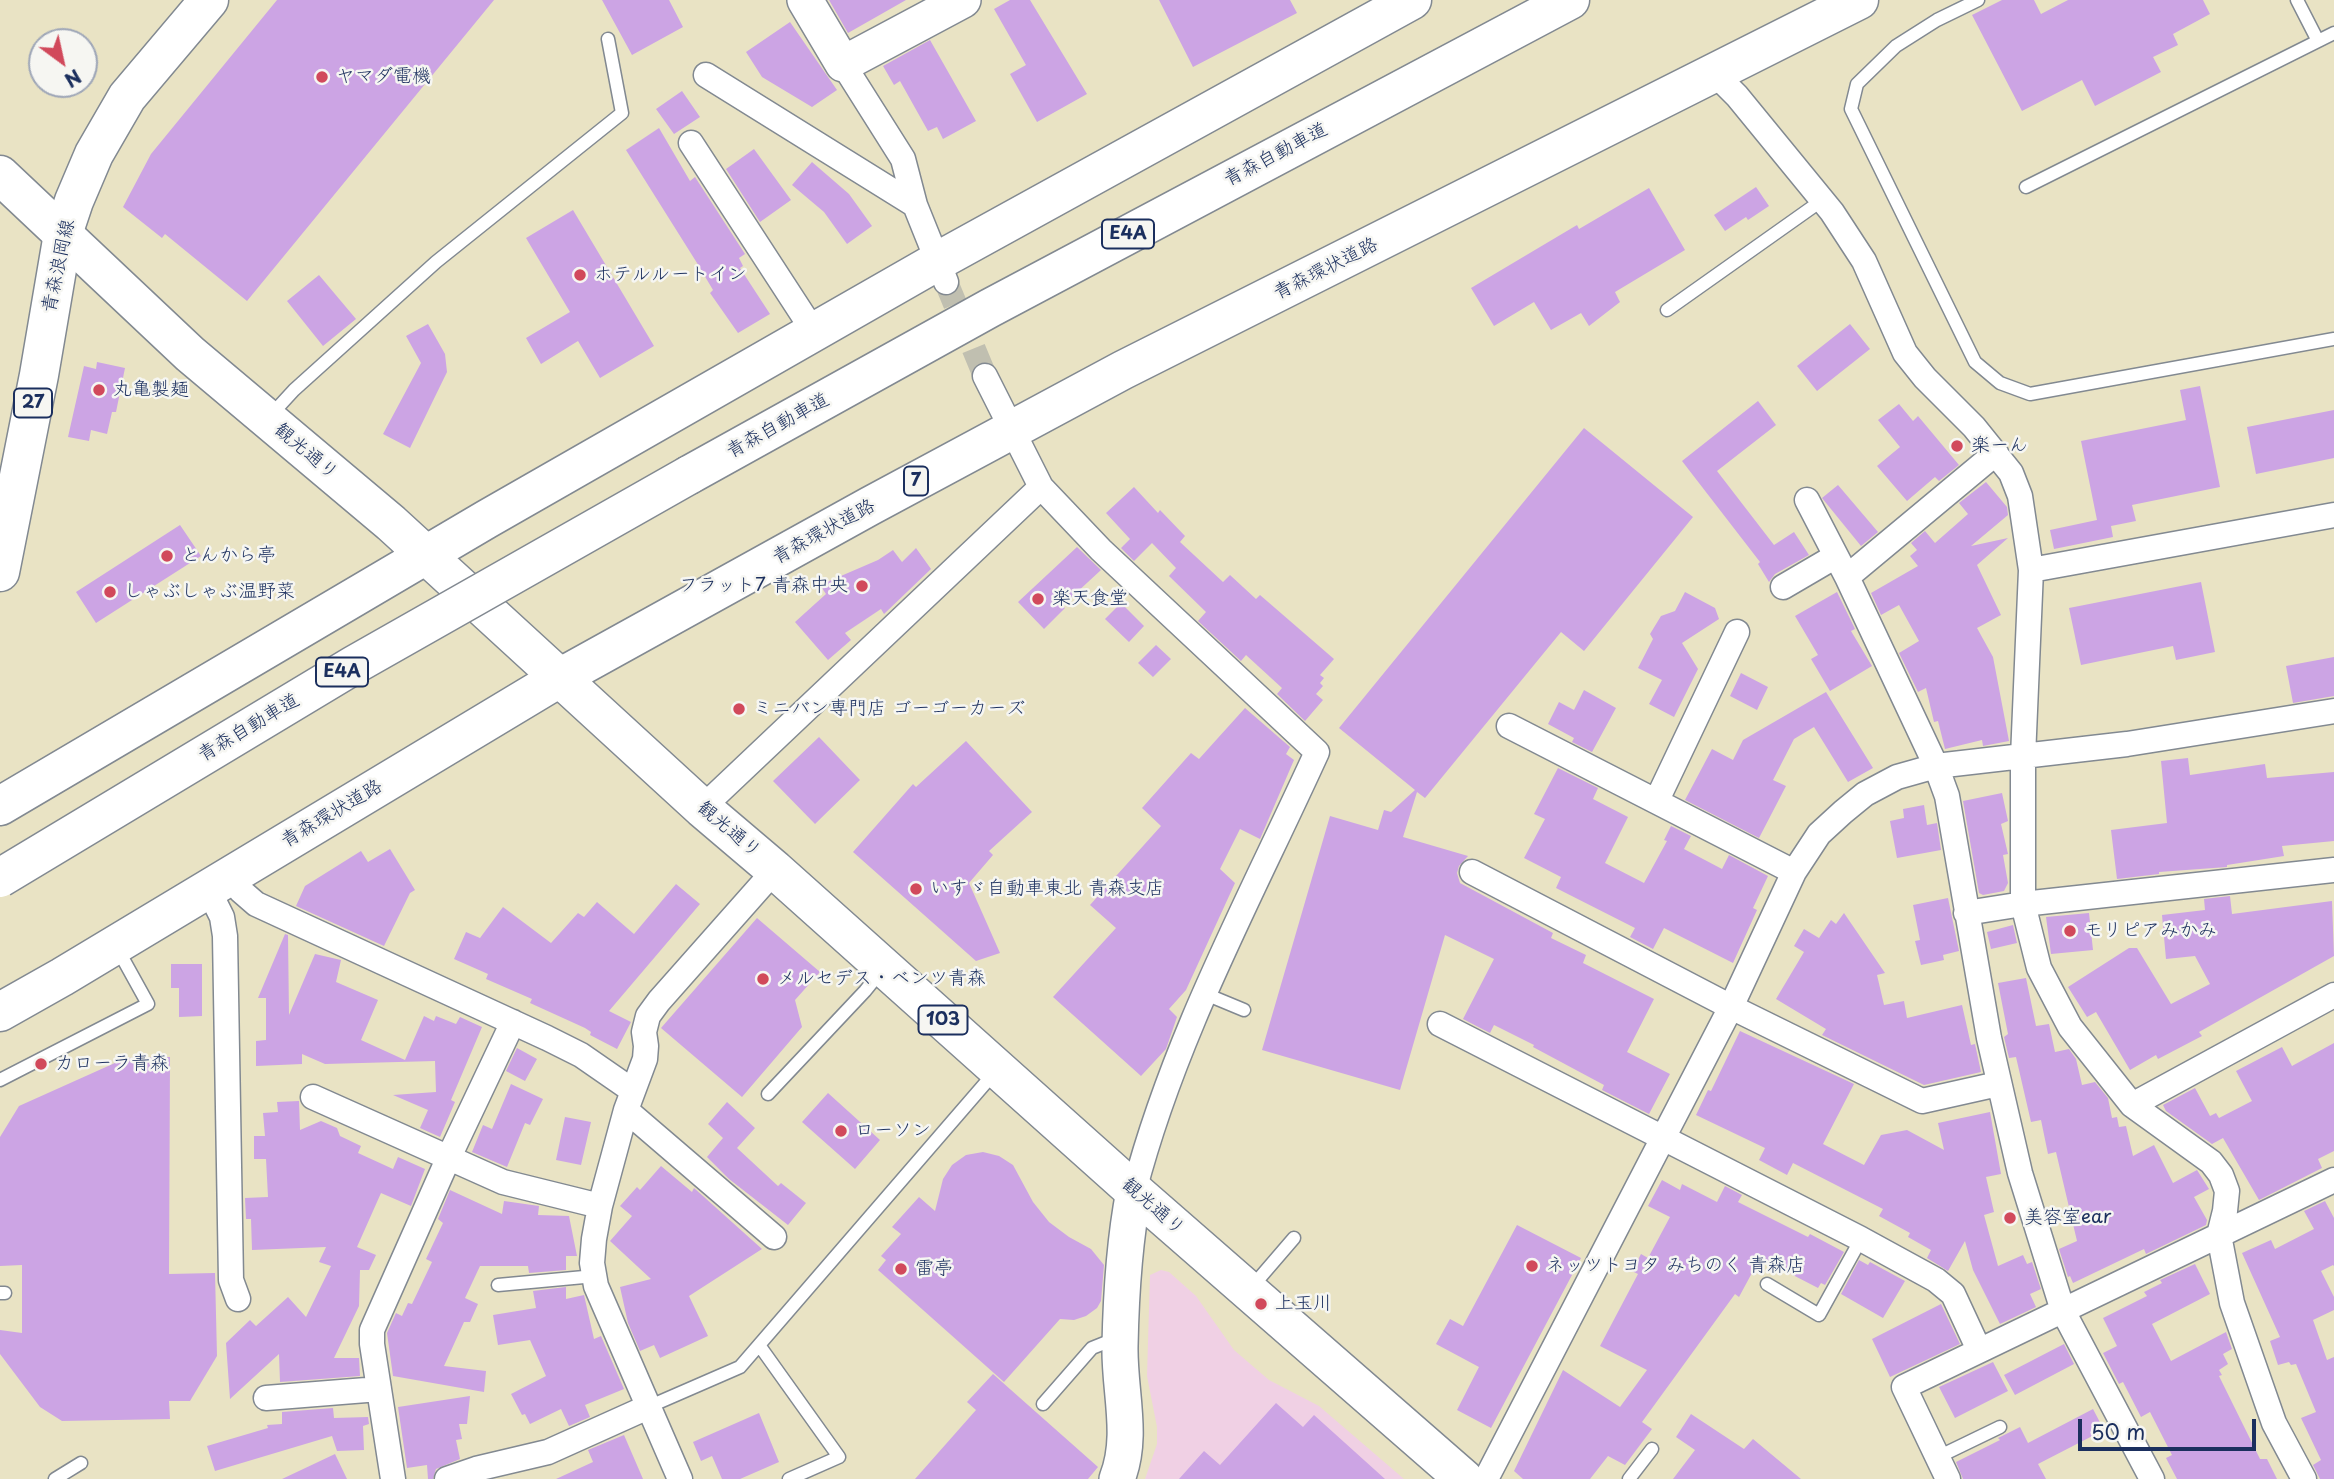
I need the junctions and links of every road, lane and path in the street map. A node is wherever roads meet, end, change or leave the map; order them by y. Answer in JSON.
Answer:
{"nodes":[{"id":1,"x":209,"y":0,"type":"edge"},
{"id":2,"x":806,"y":0,"type":"edge"},
{"id":3,"x":963,"y":0,"type":"edge"},
{"id":4,"x":1412,"y":0,"type":"edge"},
{"id":5,"x":1570,"y":0,"type":"edge"},
{"id":6,"x":1859,"y":0,"type":"edge"},
{"id":7,"x":1978,"y":0,"type":"edge"},
{"id":8,"x":2297,"y":0,"type":"edge"},
{"id":9,"x":2334,"y":33,"type":"edge"},
{"id":10,"x":608,"y":39,"type":"dead end"},
{"id":11,"x":2318,"y":41,"type":"junction"},
{"id":12,"x":844,"y":64,"type":"junction"},
{"id":13,"x":1713,"y":72,"type":"junction"},
{"id":14,"x":706,"y":75,"type":"dead end"},
{"id":15,"x":691,"y":143,"type":"dead end"},
{"id":16,"x":0,"y":175,"type":"edge"},
{"id":17,"x":2026,"y":187,"type":"dead end"},
{"id":18,"x":1821,"y":201,"type":"junction"},
{"id":19,"x":915,"y":205,"type":"junction"},
{"id":20,"x":63,"y":234,"type":"junction"},
{"id":21,"x":942,"y":272,"type":"junction"},
{"id":22,"x":1667,"y":310,"type":"dead end"},
{"id":23,"x":814,"y":332,"type":"junction"},
{"id":24,"x":2334,"y":340,"type":"edge"},
{"id":25,"x":985,"y":376,"type":"tunnel mouth"},
{"id":26,"x":267,"y":419,"type":"junction"},
{"id":27,"x":1011,"y":431,"type":"junction"},
{"id":28,"x":1996,"y":453,"type":"junction"},
{"id":29,"x":1041,"y":487,"type":"junction"},
{"id":30,"x":1807,"y":500,"type":"dead end"},
{"id":31,"x":2334,"y":514,"type":"edge"},
{"id":32,"x":427,"y":556,"type":"junction"},
{"id":33,"x":1842,"y":566,"type":"junction"},
{"id":34,"x":2031,"y":570,"type":"junction"},
{"id":35,"x":0,"y":572,"type":"edge"},
{"id":36,"x":1783,"y":587,"type":"dead end"},
{"id":37,"x":1737,"y":632,"type":"dead end"},
{"id":38,"x":561,"y":677,"type":"junction"},
{"id":39,"x":2334,"y":711,"type":"edge"},
{"id":40,"x":1509,"y":726,"type":"dead end"},
{"id":41,"x":2023,"y":757,"type":"junction"},
{"id":42,"x":1936,"y":766,"type":"junction"},
{"id":43,"x":1657,"y":800,"type":"junction"},
{"id":44,"x":0,"y":806,"type":"edge"},
{"id":45,"x":702,"y":808,"type":"junction"},
{"id":46,"x":775,"y":870,"type":"junction"},
{"id":47,"x":2334,"y":870,"type":"edge"},
{"id":48,"x":1472,"y":872,"type":"dead end"},
{"id":49,"x":1794,"y":872,"type":"junction"},
{"id":50,"x":0,"y":878,"type":"edge"},
{"id":51,"x":219,"y":882,"type":"junction"},
{"id":52,"x":2023,"y":904,"type":"junction"},
{"id":53,"x":1966,"y":912,"type":"junction"},
{"id":54,"x":116,"y":945,"type":"junction"},
{"id":55,"x":884,"y":967,"type":"junction"},
{"id":56,"x":1203,"y":993,"type":"junction"},
{"id":57,"x":2334,"y":995,"type":"edge"},
{"id":58,"x":1731,"y":1007,"type":"junction"},
{"id":59,"x":1244,"y":1010,"type":"dead end"},
{"id":60,"x":0,"y":1012,"type":"edge"},
{"id":61,"x":513,"y":1022,"type":"junction"},
{"id":62,"x":1440,"y":1024,"type":"dead end"},
{"id":63,"x":998,"y":1069,"type":"junction"},
{"id":64,"x":0,"y":1080,"type":"edge"},
{"id":65,"x":1998,"y":1084,"type":"junction"},
{"id":66,"x":768,"y":1094,"type":"dead end"},
{"id":67,"x":313,"y":1097,"type":"dead end"},
{"id":68,"x":630,"y":1100,"type":"junction"},
{"id":69,"x":2133,"y":1105,"type":"junction"},
{"id":70,"x":1662,"y":1140,"type":"junction"},
{"id":71,"x":448,"y":1159,"type":"junction"},
{"id":72,"x":2334,"y":1180,"type":"edge"},
{"id":73,"x":1134,"y":1191,"type":"junction"},
{"id":74,"x":600,"y":1206,"type":"junction"},
{"id":75,"x":2219,"y":1235,"type":"junction"},
{"id":76,"x":774,"y":1237,"type":"dead end"},
{"id":77,"x":1294,"y":1238,"type":"dead end"},
{"id":78,"x":1861,"y":1239,"type":"junction"},
{"id":79,"x":595,"y":1276,"type":"junction"},
{"id":80,"x":1767,"y":1284,"type":"dead end"},
{"id":81,"x":498,"y":1285,"type":"dead end"},
{"id":82,"x":1248,"y":1291,"type":"junction"},
{"id":83,"x":238,"y":1299,"type":"dead end"},
{"id":84,"x":2063,"y":1311,"type":"junction"},
{"id":85,"x":1120,"y":1336,"type":"junction"},
{"id":86,"x":760,"y":1345,"type":"junction"},
{"id":87,"x":1979,"y":1350,"type":"junction"},
{"id":88,"x":379,"y":1389,"type":"junction"},
{"id":89,"x":266,"y":1398,"type":"dead end"},
{"id":90,"x":1043,"y":1404,"type":"dead end"},
{"id":91,"x":648,"y":1407,"type":"junction"},
{"id":92,"x":2000,"y":1427,"type":"dead end"},
{"id":93,"x":1651,"y":1449,"type":"dead end"},
{"id":94,"x":81,"y":1463,"type":"dead end"},
{"id":95,"x":1943,"y":1468,"type":"edge"},
{"id":96,"x":477,"y":1474,"type":"edge"},
{"id":97,"x":55,"y":1479,"type":"edge"},
{"id":98,"x":393,"y":1479,"type":"edge"},
{"id":99,"x":447,"y":1479,"type":"edge"},
{"id":100,"x":680,"y":1479,"type":"edge"},
{"id":101,"x":789,"y":1479,"type":"edge"},
{"id":102,"x":1117,"y":1479,"type":"edge"},
{"id":103,"x":1464,"y":1479,"type":"edge"},
{"id":104,"x":1486,"y":1479,"type":"edge"},
{"id":105,"x":1629,"y":1479,"type":"edge"},
{"id":106,"x":2152,"y":1479,"type":"edge"},
{"id":107,"x":2304,"y":1479,"type":"edge"}],
"edges":[{"from":1,"to":20,"type":"main road","name":"青森浪岡線","number":"27"},
{"from":2,"to":12,"type":"street"},
{"from":3,"to":12,"type":"street"},
{"from":4,"to":21,"type":"main road"},
{"from":5,"to":50,"type":"main road","name":"青森自動車道","number":"E4A","bridge":true},
{"from":6,"to":13,"type":"main road","name":"青森環状道路","number":"7"},
{"from":7,"to":24,"type":"lane"},
{"from":8,"to":11,"type":"lane"},
{"from":9,"to":11,"type":"lane"},
{"from":10,"to":26,"type":"lane"},
{"from":11,"to":17,"type":"lane"},
{"from":12,"to":19,"type":"street"},
{"from":13,"to":18,"type":"street"},
{"from":13,"to":27,"type":"main road","name":"青森環状道路","number":"7"},
{"from":14,"to":19,"type":"street"},
{"from":15,"to":23,"type":"street"},
{"from":16,"to":20,"type":"main road","name":"観光通り","number":"103"},
{"from":18,"to":22,"type":"lane"},
{"from":18,"to":28,"type":"street"},
{"from":19,"to":21,"type":"street"},
{"from":20,"to":26,"type":"main road","name":"観光通り","number":"103"},
{"from":20,"to":35,"type":"main road","name":"青森浪岡線","number":"27"},
{"from":21,"to":23,"type":"main road"},
{"from":23,"to":32,"type":"main road"},
{"from":25,"to":27,"type":"street"},
{"from":26,"to":32,"type":"main road","name":"観光通り","number":"103"},
{"from":27,"to":29,"type":"street"},
{"from":27,"to":38,"type":"main road","name":"青森環状道路","number":"7"},
{"from":28,"to":33,"type":"street"},
{"from":28,"to":34,"type":"street"},
{"from":29,"to":45,"type":"street"},
{"from":29,"to":56,"type":"street"},
{"from":30,"to":33,"type":"street"},
{"from":31,"to":34,"type":"street"},
{"from":32,"to":38,"type":"main road","name":"観光通り","number":"103"},
{"from":32,"to":44,"type":"main road"},
{"from":33,"to":36,"type":"street"},
{"from":33,"to":42,"type":"street"},
{"from":34,"to":41,"type":"street"},
{"from":37,"to":43,"type":"street"},
{"from":38,"to":45,"type":"main road","name":"観光通り","number":"103"},
{"from":38,"to":51,"type":"main road","name":"青森環状道路","number":"7"},
{"from":39,"to":41,"type":"street"},
{"from":40,"to":43,"type":"street"},
{"from":41,"to":42,"type":"street"},
{"from":41,"to":52,"type":"street"},
{"from":42,"to":49,"type":"street"},
{"from":42,"to":53,"type":"street"},
{"from":43,"to":49,"type":"street"},
{"from":45,"to":46,"type":"main road","name":"観光通り","number":"103"},
{"from":46,"to":55,"type":"main road","name":"観光通り","number":"103"},
{"from":46,"to":68,"type":"street"},
{"from":47,"to":52,"type":"street"},
{"from":48,"to":58,"type":"street"},
{"from":49,"to":58,"type":"street"},
{"from":51,"to":54,"type":"main road","name":"青森環状道路","number":"7"},
{"from":51,"to":61,"type":"street"},
{"from":51,"to":83,"type":"street"},
{"from":52,"to":53,"type":"street"},
{"from":52,"to":69,"type":"street"},
{"from":53,"to":65,"type":"street"},
{"from":54,"to":60,"type":"main road","name":"青森環状道路","number":"7"},
{"from":54,"to":64,"type":"lane"},
{"from":55,"to":63,"type":"main road","name":"観光通り","number":"103"},
{"from":55,"to":66,"type":"lane"},
{"from":56,"to":59,"type":"lane"},
{"from":56,"to":73,"type":"street"},
{"from":57,"to":69,"type":"street"},
{"from":58,"to":65,"type":"street"},
{"from":58,"to":70,"type":"street"},
{"from":61,"to":68,"type":"street"},
{"from":61,"to":71,"type":"street"},
{"from":62,"to":70,"type":"street"},
{"from":63,"to":73,"type":"main road","name":"観光通り","number":"103"},
{"from":63,"to":86,"type":"lane"},
{"from":65,"to":84,"type":"street"},
{"from":67,"to":71,"type":"street"},
{"from":68,"to":74,"type":"street"},
{"from":68,"to":76,"type":"street"},
{"from":69,"to":75,"type":"street"},
{"from":70,"to":78,"type":"street"},
{"from":70,"to":104,"type":"street"},
{"from":71,"to":74,"type":"street"},
{"from":71,"to":88,"type":"street"},
{"from":72,"to":75,"type":"street"},
{"from":73,"to":82,"type":"main road","name":"観光通り","number":"103"},
{"from":73,"to":85,"type":"street"},
{"from":74,"to":79,"type":"street"},
{"from":75,"to":84,"type":"street"},
{"from":75,"to":107,"type":"street"},
{"from":77,"to":82,"type":"lane"},
{"from":78,"to":80,"type":"lane"},
{"from":78,"to":87,"type":"street"},
{"from":79,"to":81,"type":"lane"},
{"from":79,"to":91,"type":"street"},
{"from":82,"to":103,"type":"main road","name":"観光通り","number":"103"},
{"from":84,"to":87,"type":"street"},
{"from":84,"to":106,"type":"street"},
{"from":85,"to":90,"type":"lane"},
{"from":85,"to":102,"type":"street"},
{"from":86,"to":91,"type":"lane"},
{"from":86,"to":101,"type":"lane"},
{"from":87,"to":95,"type":"street"},
{"from":88,"to":89,"type":"street"},
{"from":88,"to":98,"type":"street"},
{"from":91,"to":96,"type":"street"},
{"from":91,"to":100,"type":"street"},
{"from":92,"to":95,"type":"lane"},
{"from":93,"to":105,"type":"lane"},
{"from":94,"to":97,"type":"lane"},
{"from":96,"to":99,"type":"street"}]}
